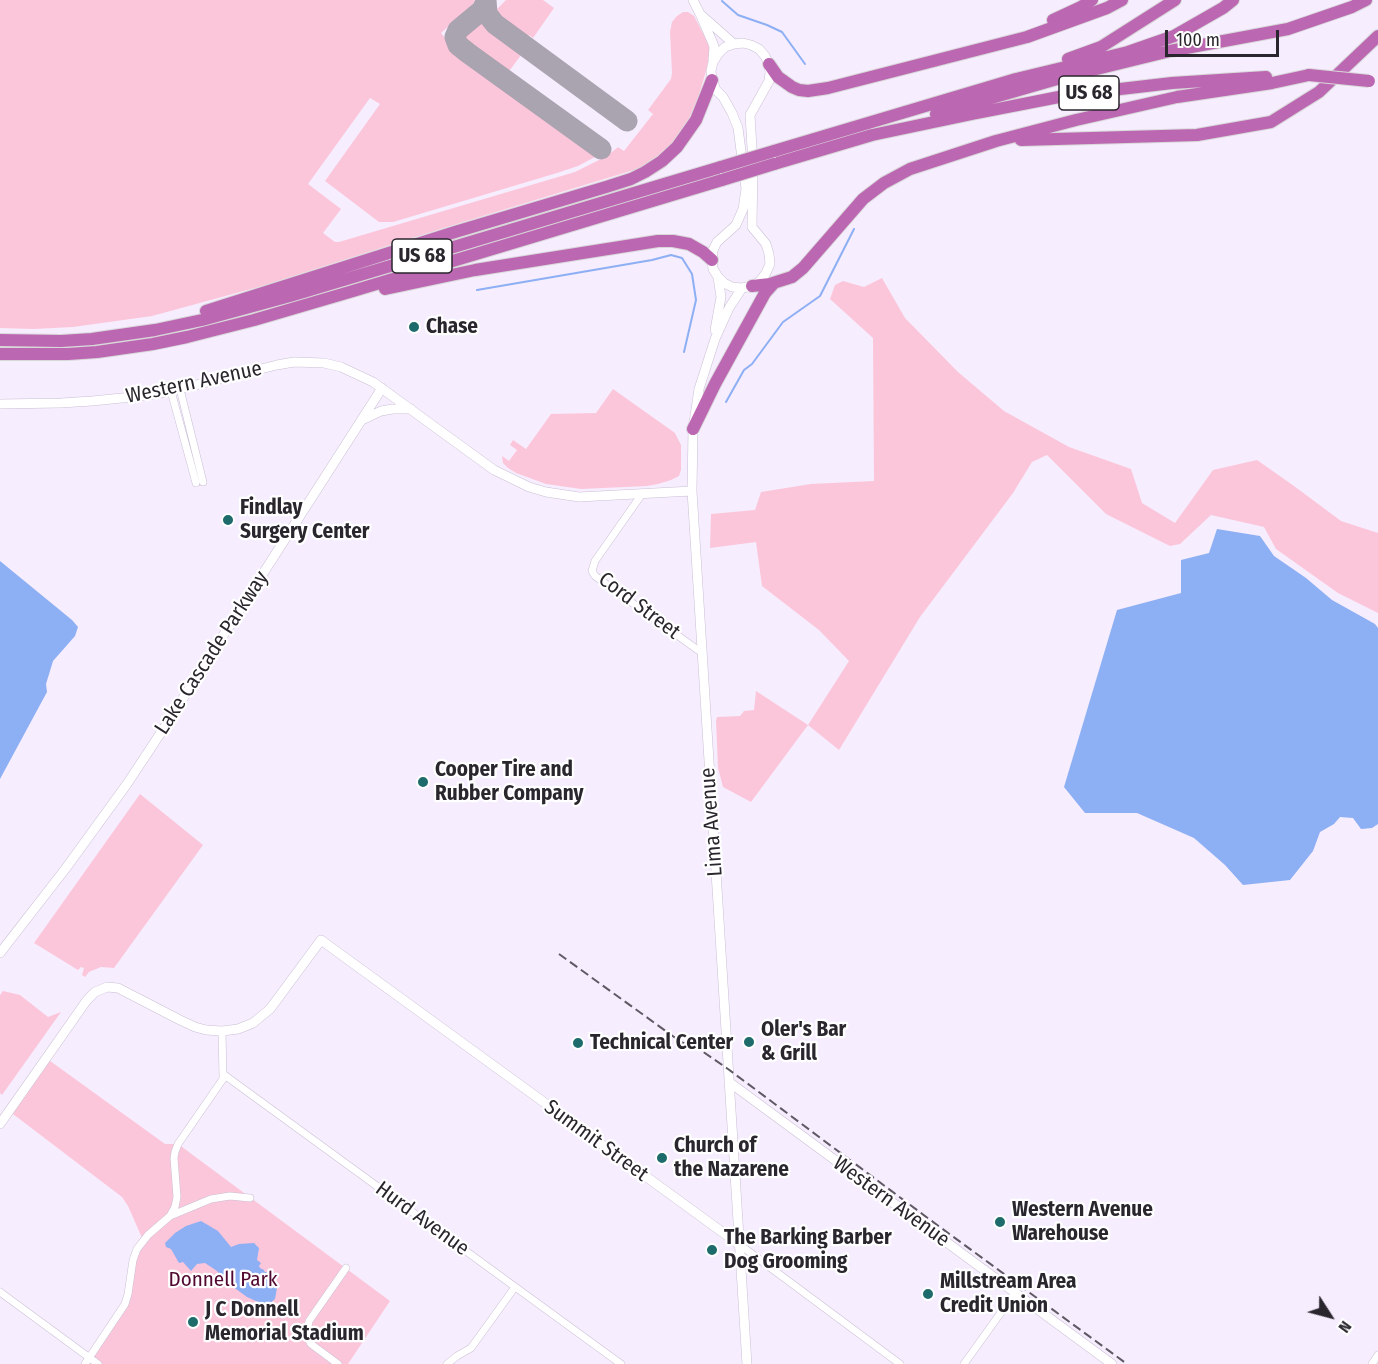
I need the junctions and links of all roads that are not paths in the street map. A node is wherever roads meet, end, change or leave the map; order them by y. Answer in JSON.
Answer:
{"nodes":[{"id":1,"x":693,"y":0,"type":"edge"},
{"id":2,"x":1092,"y":0,"type":"edge"},
{"id":3,"x":1122,"y":0,"type":"edge"},
{"id":4,"x":1175,"y":0,"type":"edge"},
{"id":5,"x":1233,"y":0,"type":"edge"},
{"id":6,"x":1366,"y":0,"type":"edge"},
{"id":7,"x":700,"y":14,"type":"junction"},
{"id":8,"x":1378,"y":36,"type":"edge"},
{"id":9,"x":734,"y":44,"type":"junction"},
{"id":10,"x":990,"y":46,"type":"junction"},
{"id":11,"x":713,"y":62,"type":"junction"},
{"id":12,"x":769,"y":64,"type":"junction"},
{"id":13,"x":1309,"y":75,"type":"junction"},
{"id":14,"x":1016,"y":79,"type":"junction"},
{"id":15,"x":712,"y":80,"type":"junction"},
{"id":16,"x":1374,"y":82,"type":"edge"},
{"id":17,"x":872,"y":135,"type":"junction"},
{"id":18,"x":996,"y":141,"type":"junction"},
{"id":19,"x":774,"y":158,"type":"junction"},
{"id":20,"x":712,"y":260,"type":"junction"},
{"id":21,"x":717,"y":277,"type":"junction"},
{"id":22,"x":774,"y":283,"type":"junction"},
{"id":23,"x":747,"y":287,"type":"junction"},
{"id":24,"x":122,"y":336,"type":"junction"},
{"id":25,"x":187,"y":337,"type":"junction"},
{"id":26,"x":715,"y":339,"type":"junction"},
{"id":27,"x":0,"y":340,"type":"edge"},
{"id":28,"x":0,"y":354,"type":"edge"},
{"id":29,"x":382,"y":388,"type":"junction"},
{"id":30,"x":176,"y":390,"type":"junction"},
{"id":31,"x":0,"y":404,"type":"edge"},
{"id":32,"x":411,"y":409,"type":"junction"},
{"id":33,"x":360,"y":422,"type":"junction"},
{"id":34,"x":693,"y":429,"type":"junction"},
{"id":35,"x":200,"y":483,"type":"dead end"},
{"id":36,"x":692,"y":491,"type":"junction"},
{"id":37,"x":642,"y":494,"type":"junction"},
{"id":38,"x":702,"y":653,"type":"junction"},
{"id":39,"x":0,"y":953,"type":"edge"},
{"id":40,"x":222,"y":1031,"type":"junction"},
{"id":41,"x":224,"y":1074,"type":"junction"},
{"id":42,"x":729,"y":1082,"type":"junction"},
{"id":43,"x":0,"y":1124,"type":"edge"},
{"id":44,"x":250,"y":1198,"type":"dead end"},
{"id":45,"x":170,"y":1216,"type":"junction"},
{"id":46,"x":740,"y":1245,"type":"junction"},
{"id":47,"x":346,"y":1268,"type":"dead end"},
{"id":48,"x":515,"y":1287,"type":"junction"},
{"id":49,"x":0,"y":1292,"type":"edge"},
{"id":50,"x":1015,"y":1293,"type":"junction"},
{"id":51,"x":1378,"y":1355,"type":"edge"},
{"id":52,"x":87,"y":1361,"type":"edge"},
{"id":53,"x":98,"y":1364,"type":"edge"},
{"id":54,"x":338,"y":1364,"type":"edge"},
{"id":55,"x":447,"y":1364,"type":"edge"},
{"id":56,"x":621,"y":1364,"type":"edge"},
{"id":57,"x":747,"y":1364,"type":"edge"},
{"id":58,"x":900,"y":1364,"type":"edge"},
{"id":59,"x":964,"y":1364,"type":"edge"},
{"id":60,"x":1112,"y":1364,"type":"edge"},
{"id":61,"x":1372,"y":1364,"type":"edge"}],
"edges":[{"from":1,"to":7,"type":"street"},
{"from":2,"to":10,"type":"highway"},
{"from":3,"to":10,"type":"highway"},
{"from":4,"to":14,"type":"highway","number":"US 68"},
{"from":5,"to":14,"type":"highway"},
{"from":6,"to":17,"type":"highway"},
{"from":7,"to":9,"type":"street"},
{"from":7,"to":11,"type":"street"},
{"from":8,"to":18,"type":"highway"},
{"from":9,"to":11,"type":"street"},
{"from":9,"to":12,"type":"street"},
{"from":10,"to":12,"type":"highway"},
{"from":11,"to":15,"type":"street"},
{"from":12,"to":23,"type":"street","name":"Lima Avenue"},
{"from":13,"to":16,"type":"highway","number":"US 68","bridge":true},
{"from":13,"to":17,"type":"highway","number":"US 68"},
{"from":13,"to":18,"type":"highway"},
{"from":14,"to":19,"type":"highway","number":"US 68"},
{"from":15,"to":20,"type":"street"},
{"from":15,"to":24,"type":"highway"},
{"from":17,"to":19,"type":"highway","number":"US 68"},
{"from":18,"to":22,"type":"highway"},
{"from":19,"to":24,"type":"highway","number":"US 68","bridge":true},
{"from":19,"to":25,"type":"highway","number":"US 68","bridge":true},
{"from":20,"to":21,"type":"street"},
{"from":20,"to":25,"type":"highway"},
{"from":21,"to":23,"type":"street"},
{"from":21,"to":26,"type":"street"},
{"from":22,"to":23,"type":"highway"},
{"from":22,"to":34,"type":"highway"},
{"from":23,"to":26,"type":"street","name":"Lima Avenue"},
{"from":24,"to":27,"type":"highway","number":"US 68"},
{"from":25,"to":28,"type":"highway","number":"US 68"},
{"from":26,"to":34,"type":"street","name":"Lima Avenue"},
{"from":29,"to":30,"type":"street","name":"Western Avenue"},
{"from":29,"to":32,"type":"street"},
{"from":29,"to":33,"type":"street","name":"Lake Cascade Parkway"},
{"from":30,"to":31,"type":"street","name":"Western Avenue"},
{"from":30,"to":35,"type":"street"},
{"from":32,"to":33,"type":"street"},
{"from":32,"to":37,"type":"street"},
{"from":33,"to":39,"type":"street","name":"Lake Cascade Parkway"},
{"from":34,"to":36,"type":"street","name":"Lima Avenue"},
{"from":36,"to":37,"type":"street"},
{"from":36,"to":38,"type":"street","name":"Lima Avenue"},
{"from":37,"to":38,"type":"street","name":"Cord Street"},
{"from":38,"to":42,"type":"street","name":"Lima Avenue"},
{"from":40,"to":41,"type":"street"},
{"from":40,"to":43,"type":"street"},
{"from":40,"to":46,"type":"street","name":"Summit Street"},
{"from":41,"to":45,"type":"street"},
{"from":41,"to":48,"type":"street","name":"Hurd Avenue"},
{"from":42,"to":46,"type":"street","name":"Lima Avenue"},
{"from":42,"to":50,"type":"street","name":"Western Avenue"},
{"from":44,"to":45,"type":"street"},
{"from":45,"to":52,"type":"street"},
{"from":46,"to":57,"type":"street","name":"Lima Avenue"},
{"from":46,"to":58,"type":"street","name":"Summit Street"},
{"from":47,"to":54,"type":"street"},
{"from":48,"to":55,"type":"street"},
{"from":48,"to":56,"type":"street","name":"Hurd Avenue"},
{"from":49,"to":52,"type":"street"},
{"from":50,"to":59,"type":"street"},
{"from":50,"to":60,"type":"street","name":"Western Avenue"},
{"from":51,"to":61,"type":"street"},
{"from":52,"to":53,"type":"street"}]}
